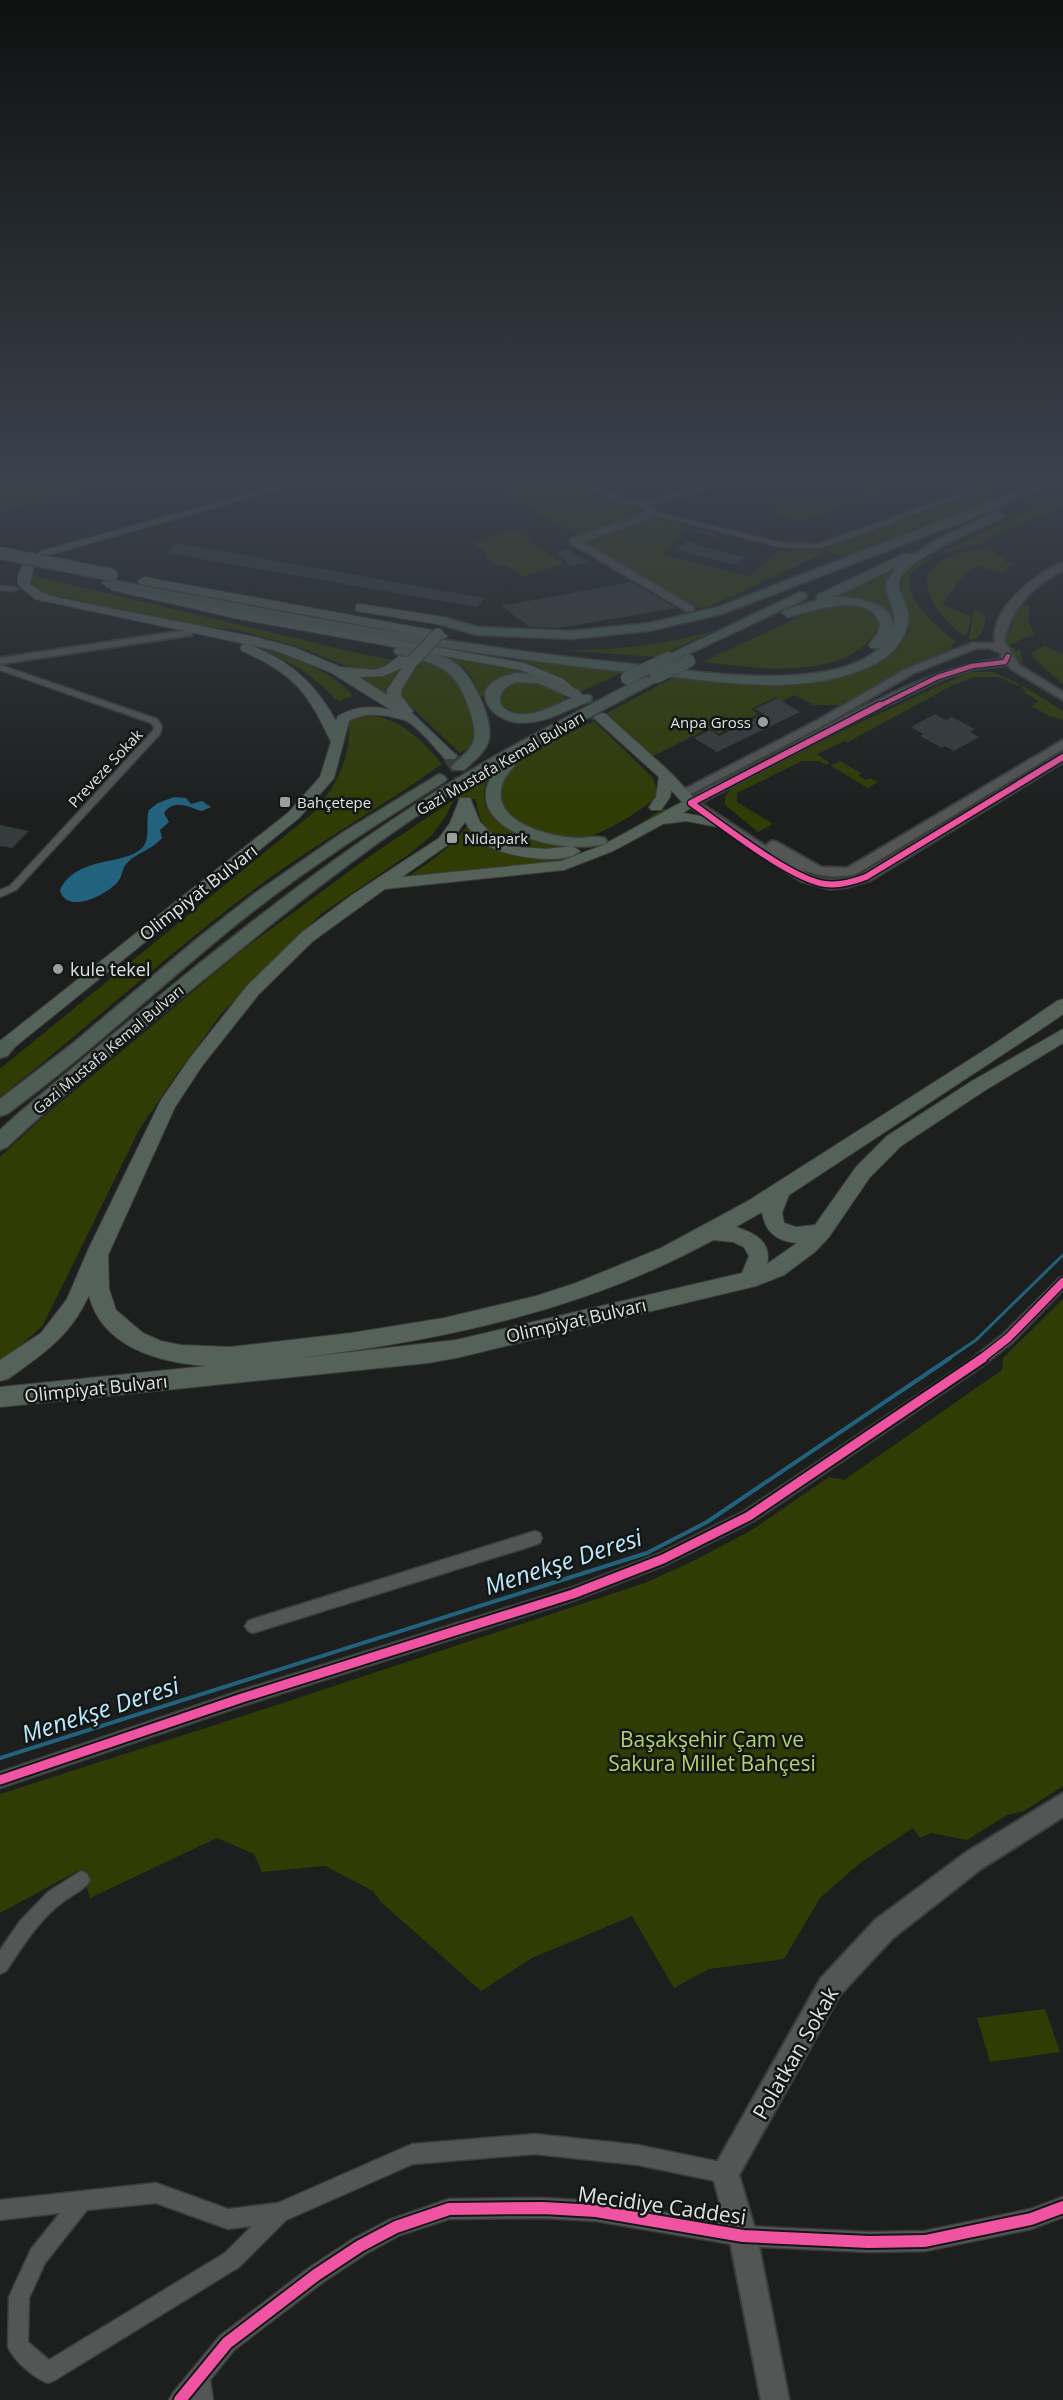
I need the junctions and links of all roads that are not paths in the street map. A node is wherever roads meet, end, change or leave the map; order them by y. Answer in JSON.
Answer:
{"nodes":[{"id":1,"x":16,"y":590,"type":"edge"},
{"id":2,"x":31,"y":590,"type":"edge"},
{"id":3,"x":125,"y":590,"type":"edge"},
{"id":4,"x":160,"y":590,"type":"edge"},
{"id":5,"x":198,"y":590,"type":"edge"},
{"id":6,"x":645,"y":590,"type":"edge"},
{"id":7,"x":773,"y":590,"type":"edge"},
{"id":8,"x":793,"y":590,"type":"edge"},
{"id":9,"x":814,"y":590,"type":"edge"},
{"id":10,"x":838,"y":590,"type":"edge"},
{"id":11,"x":894,"y":590,"type":"edge"},
{"id":12,"x":1013,"y":590,"type":"edge"},
{"id":13,"x":1024,"y":590,"type":"edge"},
{"id":14,"x":789,"y":613,"type":"junction"},
{"id":15,"x":239,"y":615,"type":"junction"},
{"id":16,"x":689,"y":620,"type":"junction"},
{"id":17,"x":145,"y":624,"type":"junction"},
{"id":18,"x":438,"y":630,"type":"junction"},
{"id":19,"x":188,"y":633,"type":"junction"},
{"id":20,"x":121,"y":641,"type":"junction"},
{"id":21,"x":607,"y":646,"type":"dead end"},
{"id":22,"x":974,"y":647,"type":"junction"},
{"id":23,"x":1006,"y":653,"type":"junction"},
{"id":24,"x":408,"y":660,"type":"junction"},
{"id":25,"x":0,"y":661,"type":"edge"},
{"id":26,"x":988,"y":664,"type":"junction"},
{"id":27,"x":324,"y":665,"type":"junction"},
{"id":28,"x":0,"y":667,"type":"edge"},
{"id":29,"x":355,"y":681,"type":"junction"},
{"id":30,"x":306,"y":684,"type":"junction"},
{"id":31,"x":579,"y":696,"type":"junction"},
{"id":32,"x":1063,"y":697,"type":"edge"},
{"id":33,"x":1063,"y":704,"type":"edge"},
{"id":34,"x":601,"y":717,"type":"tunnel mouth"},
{"id":35,"x":419,"y":727,"type":"junction"},
{"id":36,"x":338,"y":741,"type":"junction"},
{"id":37,"x":530,"y":742,"type":"junction"},
{"id":38,"x":1063,"y":744,"type":"edge"},
{"id":39,"x":1063,"y":757,"type":"edge"},
{"id":40,"x":455,"y":762,"type":"junction"},
{"id":41,"x":666,"y":776,"type":"junction"},
{"id":42,"x":723,"y":787,"type":"junction"},
{"id":43,"x":691,"y":798,"type":"junction"},
{"id":44,"x":656,"y":807,"type":"junction"},
{"id":45,"x":718,"y":816,"type":"junction"},
{"id":46,"x":652,"y":824,"type":"junction"},
{"id":47,"x":599,"y":841,"type":"junction"},
{"id":48,"x":894,"y":853,"type":"junction"},
{"id":49,"x":379,"y":885,"type":"junction"},
{"id":50,"x":0,"y":894,"type":"edge"},
{"id":51,"x":1063,"y":1005,"type":"edge"},
{"id":52,"x":1063,"y":1035,"type":"edge"},
{"id":53,"x":2,"y":1049,"type":"edge"},
{"id":54,"x":969,"y":1080,"type":"junction"},
{"id":55,"x":0,"y":1109,"type":"edge"},
{"id":56,"x":0,"y":1142,"type":"edge"},
{"id":57,"x":783,"y":1188,"type":"junction"},
{"id":58,"x":822,"y":1231,"type":"junction"},
{"id":59,"x":709,"y":1233,"type":"junction"},
{"id":60,"x":98,"y":1250,"type":"junction"},
{"id":61,"x":749,"y":1280,"type":"junction"},
{"id":62,"x":1063,"y":1282,"type":"edge"},
{"id":63,"x":0,"y":1372,"type":"edge"},
{"id":64,"x":0,"y":1397,"type":"edge"},
{"id":65,"x":535,"y":1538,"type":"dead end"},
{"id":66,"x":253,"y":1626,"type":"dead end"},
{"id":67,"x":0,"y":1780,"type":"edge"},
{"id":68,"x":1063,"y":1804,"type":"edge"},
{"id":69,"x":81,"y":1880,"type":"dead end"},
{"id":70,"x":0,"y":1965,"type":"edge"},
{"id":71,"x":725,"y":2174,"type":"junction"},
{"id":72,"x":82,"y":2201,"type":"junction"},
{"id":73,"x":1063,"y":2208,"type":"edge"},
{"id":74,"x":0,"y":2210,"type":"edge"},
{"id":75,"x":279,"y":2212,"type":"junction"},
{"id":76,"x":743,"y":2236,"type":"junction"},
{"id":77,"x":199,"y":2378,"type":"junction"},
{"id":78,"x":180,"y":2400,"type":"edge"},
{"id":79,"x":202,"y":2400,"type":"edge"},
{"id":80,"x":775,"y":2400,"type":"edge"}],
"edges":[{"from":1,"to":17,"type":"main road"},
{"from":2,"to":27,"type":"main road"},
{"from":3,"to":15,"type":"main road"},
{"from":4,"to":11,"type":"highway"},
{"from":5,"to":18,"type":"main road"},
{"from":6,"to":16,"type":"main road"},
{"from":7,"to":16,"type":"highway"},
{"from":8,"to":16,"type":"highway"},
{"from":9,"to":31,"type":"highway","name":"Gazi Mustafa Kemal Bulvarı","bridge":true},
{"from":10,"to":14,"type":"highway","name":"Gazi Mustafa Kemal Bulvarı"},
{"from":12,"to":22,"type":"street"},
{"from":13,"to":23,"type":"street"},
{"from":14,"to":18,"type":"highway"},
{"from":14,"to":37,"type":"highway","name":"Gazi Mustafa Kemal Bulvarı","bridge":true},
{"from":15,"to":31,"type":"main road"},
{"from":15,"to":40,"type":"highway"},
{"from":16,"to":18,"type":"highway"},
{"from":17,"to":19,"type":"main road"},
{"from":17,"to":20,"type":"street"},
{"from":18,"to":21,"type":"highway"},
{"from":18,"to":24,"type":"main road","bridge":true},
{"from":19,"to":20,"type":"street"},
{"from":19,"to":30,"type":"main road"},
{"from":20,"to":25,"type":"street"},
{"from":22,"to":23,"type":"street"},
{"from":22,"to":26,"type":"street"},
{"from":22,"to":43,"type":"street"},
{"from":23,"to":26,"type":"street"},
{"from":23,"to":32,"type":"street"},
{"from":24,"to":27,"type":"main road"},
{"from":24,"to":35,"type":"main road"},
{"from":26,"to":33,"type":"street"},
{"from":26,"to":42,"type":"street"},
{"from":27,"to":29,"type":"main road"},
{"from":28,"to":50,"type":"street","name":"Preveze Sokak"},
{"from":29,"to":30,"type":"main road"},
{"from":29,"to":35,"type":"main road"},
{"from":30,"to":36,"type":"main road"},
{"from":31,"to":31,"type":"highway"},
{"from":31,"to":40,"type":"highway","name":"Gazi Mustafa Kemal Bulvarı"},
{"from":34,"to":41,"type":"main road"},
{"from":35,"to":36,"type":"main road","name":"Olimpiyat Bulvarı"},
{"from":35,"to":40,"type":"main road"},
{"from":36,"to":53,"type":"main road","name":"Olimpiyat Bulvarı"},
{"from":37,"to":47,"type":"highway"},
{"from":37,"to":56,"type":"highway","name":"Gazi Mustafa Kemal Bulvarı"},
{"from":38,"to":48,"type":"street"},
{"from":39,"to":48,"type":"street"},
{"from":40,"to":55,"type":"highway","name":"Gazi Mustafa Kemal Bulvarı"},
{"from":41,"to":43,"type":"main road"},
{"from":41,"to":44,"type":"main road"},
{"from":42,"to":43,"type":"street"},
{"from":42,"to":45,"type":"street"},
{"from":43,"to":44,"type":"main road"},
{"from":43,"to":45,"type":"street"},
{"from":43,"to":46,"type":"main road"},
{"from":44,"to":47,"type":"main road"},
{"from":45,"to":46,"type":"main road"},
{"from":45,"to":48,"type":"street"},
{"from":46,"to":49,"type":"main road"},
{"from":47,"to":49,"type":"main road"},
{"from":49,"to":60,"type":"main road"},
{"from":51,"to":54,"type":"main road"},
{"from":52,"to":54,"type":"main road","name":"Olimpiyat Bulvarı"},
{"from":54,"to":57,"type":"main road"},
{"from":54,"to":58,"type":"main road","name":"Olimpiyat Bulvarı"},
{"from":57,"to":58,"type":"main road"},
{"from":57,"to":59,"type":"main road"},
{"from":58,"to":61,"type":"main road","name":"Olimpiyat Bulvarı"},
{"from":59,"to":60,"type":"main road"},
{"from":59,"to":61,"type":"main road"},
{"from":60,"to":63,"type":"main road"},
{"from":61,"to":64,"type":"main road","name":"Olimpiyat Bulvarı"},
{"from":62,"to":67,"type":"street"},
{"from":65,"to":66,"type":"street"},
{"from":68,"to":71,"type":"street","name":"Polatkan Sokak"},
{"from":69,"to":70,"type":"street"},
{"from":71,"to":75,"type":"street"},
{"from":71,"to":76,"type":"street"},
{"from":72,"to":74,"type":"street"},
{"from":72,"to":75,"type":"street"},
{"from":72,"to":75,"type":"street"},
{"from":73,"to":76,"type":"street","name":"Mecidiye Caddesi"},
{"from":76,"to":77,"type":"street","name":"Mecidiye Caddesi"},
{"from":76,"to":80,"type":"street"},
{"from":77,"to":78,"type":"street","name":"Mecidiye Caddesi"},
{"from":77,"to":79,"type":"street"}]}
